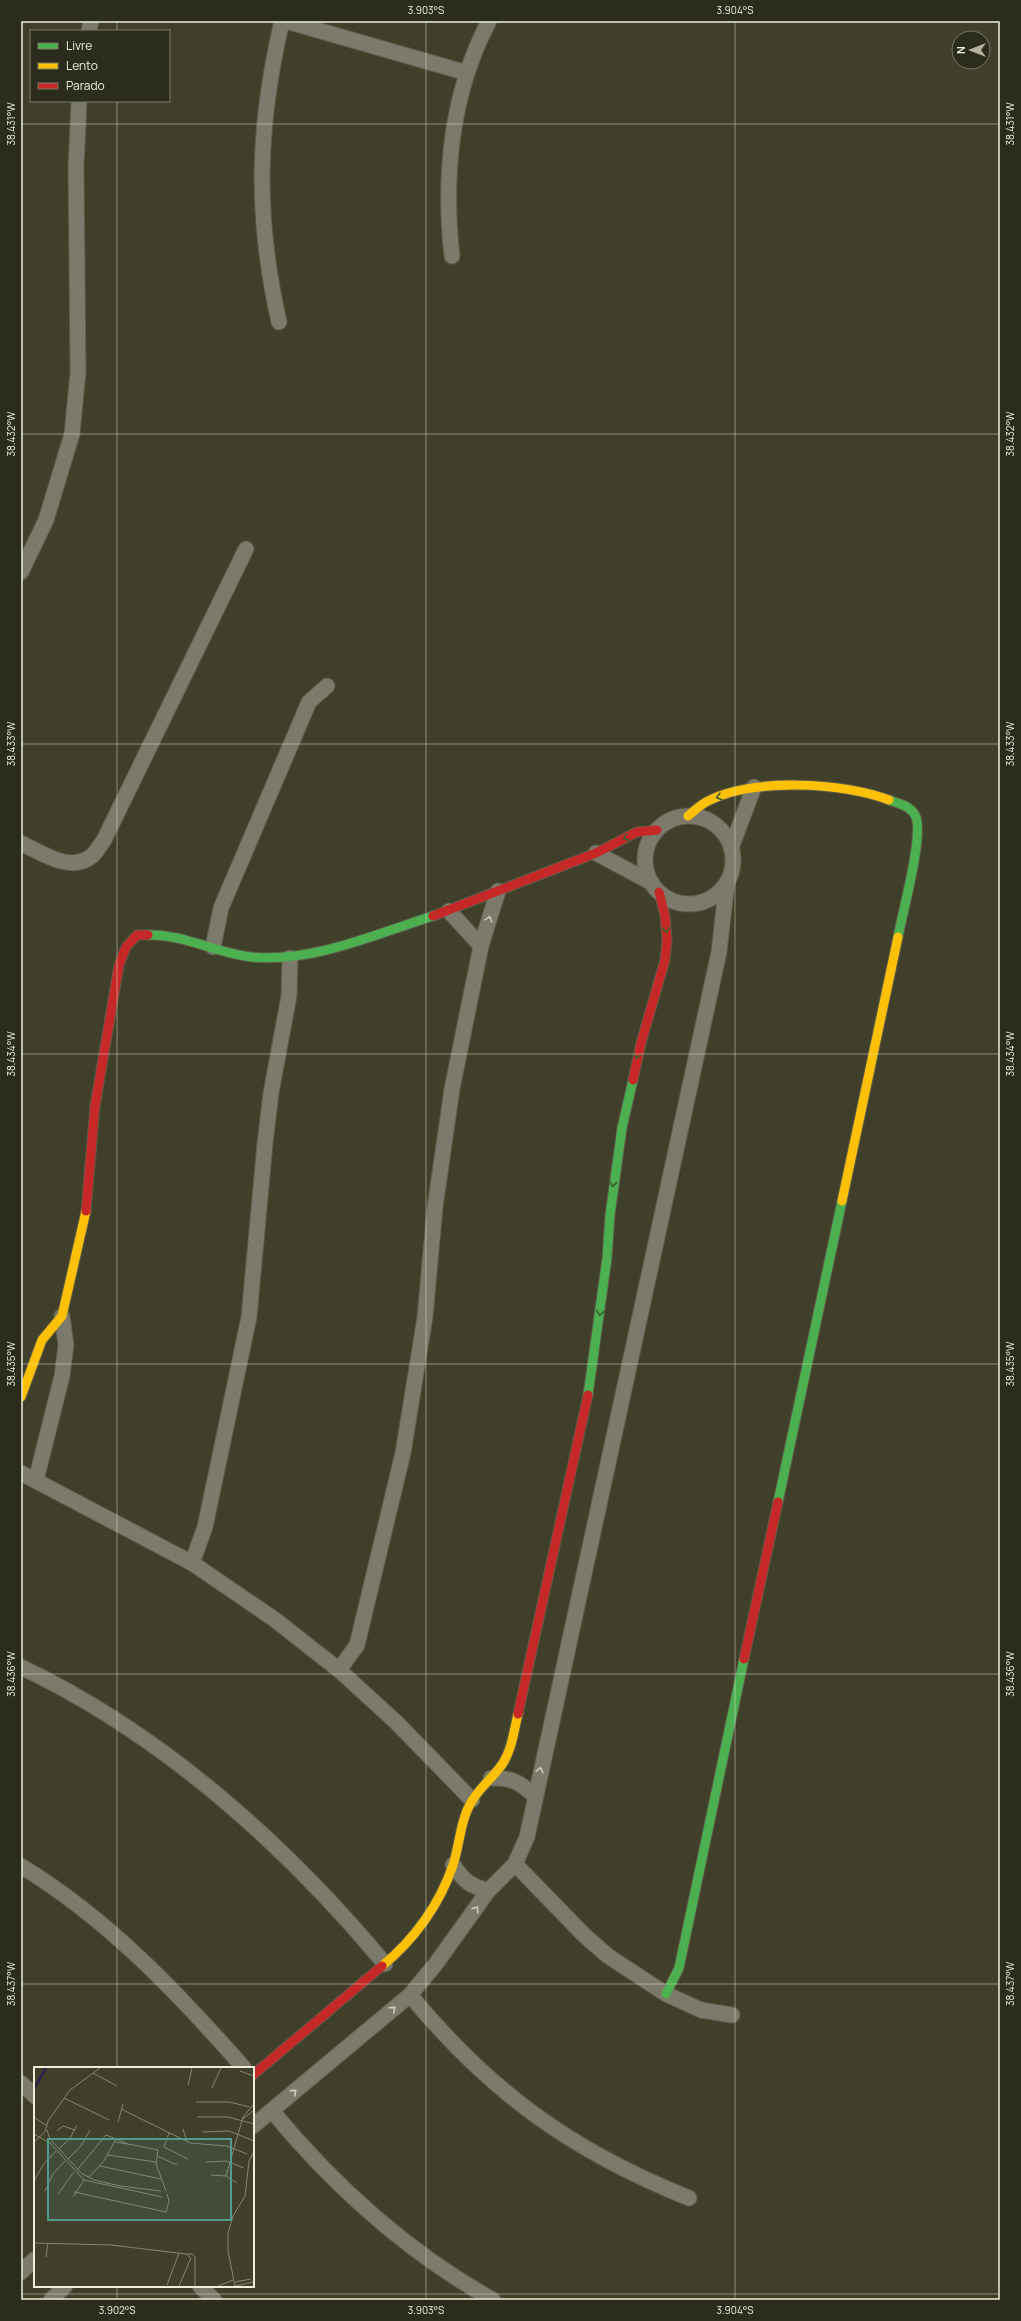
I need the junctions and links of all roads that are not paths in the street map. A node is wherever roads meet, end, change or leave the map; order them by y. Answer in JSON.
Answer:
{"nodes":[{"id":1,"x":282,"y":21,"type":"edge"},
{"id":2,"x":286,"y":21,"type":"edge"},
{"id":3,"x":489,"y":21,"type":"edge"},
{"id":4,"x":467,"y":73,"type":"junction"},
{"id":5,"x":79,"y":102,"type":"edge"},
{"id":6,"x":452,"y":256,"type":"dead end"},
{"id":7,"x":279,"y":322,"type":"dead end"},
{"id":8,"x":246,"y":548,"type":"dead end"},
{"id":9,"x":23,"y":566,"type":"edge"},
{"id":10,"x":327,"y":686,"type":"dead end"},
{"id":11,"x":754,"y":787,"type":"junction"},
{"id":12,"x":688,"y":816,"type":"junction"},
{"id":13,"x":657,"y":830,"type":"junction"},
{"id":14,"x":21,"y":843,"type":"edge"},
{"id":15,"x":731,"y":848,"type":"junction"},
{"id":16,"x":596,"y":853,"type":"junction"},
{"id":17,"x":727,"y":882,"type":"junction"},
{"id":18,"x":655,"y":888,"type":"junction"},
{"id":19,"x":498,"y":891,"type":"junction"},
{"id":20,"x":449,"y":912,"type":"junction"},
{"id":21,"x":481,"y":946,"type":"junction"},
{"id":22,"x":213,"y":947,"type":"junction"},
{"id":23,"x":290,"y":958,"type":"junction"},
{"id":24,"x":62,"y":1316,"type":"junction"},
{"id":25,"x":21,"y":1397,"type":"edge"},
{"id":26,"x":21,"y":1473,"type":"edge"},
{"id":27,"x":36,"y":1480,"type":"junction"},
{"id":28,"x":192,"y":1563,"type":"junction"},
{"id":29,"x":21,"y":1667,"type":"edge"},
{"id":30,"x":339,"y":1670,"type":"junction"},
{"id":31,"x":491,"y":1778,"type":"junction"},
{"id":32,"x":535,"y":1796,"type":"junction"},
{"id":33,"x":472,"y":1800,"type":"junction"},
{"id":34,"x":514,"y":1864,"type":"junction"},
{"id":35,"x":453,"y":1865,"type":"junction"},
{"id":36,"x":21,"y":1866,"type":"edge"},
{"id":37,"x":488,"y":1891,"type":"junction"},
{"id":38,"x":385,"y":1964,"type":"junction"},
{"id":39,"x":666,"y":1994,"type":"junction"},
{"id":40,"x":410,"y":1995,"type":"junction"},
{"id":41,"x":732,"y":2015,"type":"dead end"},
{"id":42,"x":243,"y":2067,"type":"edge"},
{"id":43,"x":254,"y":2074,"type":"edge"},
{"id":44,"x":21,"y":2083,"type":"edge"},
{"id":45,"x":34,"y":2095,"type":"edge"},
{"id":46,"x":272,"y":2111,"type":"junction"},
{"id":47,"x":254,"y":2125,"type":"edge"},
{"id":48,"x":689,"y":2198,"type":"dead end"},
{"id":49,"x":34,"y":2260,"type":"edge"},
{"id":50,"x":21,"y":2272,"type":"edge"},
{"id":51,"x":63,"y":2287,"type":"edge"},
{"id":52,"x":201,"y":2287,"type":"edge"},
{"id":53,"x":51,"y":2300,"type":"edge"},
{"id":54,"x":214,"y":2300,"type":"edge"},
{"id":55,"x":494,"y":2300,"type":"edge"}],
"edges":[{"from":1,"to":7,"type":"street"},
{"from":2,"to":4,"type":"street"},
{"from":3,"to":4,"type":"street"},
{"from":4,"to":6,"type":"street"},
{"from":5,"to":9,"type":"street"},
{"from":8,"to":14,"type":"street"},
{"from":10,"to":22,"type":"street"},
{"from":11,"to":12,"type":"street","one_way":true},
{"from":11,"to":15,"type":"street"},
{"from":11,"to":39,"type":"street"},
{"from":12,"to":13,"type":"street"},
{"from":12,"to":15,"type":"street"},
{"from":13,"to":16,"type":"street","one_way":true},
{"from":13,"to":18,"type":"street"},
{"from":15,"to":17,"type":"street"},
{"from":16,"to":18,"type":"street"},
{"from":16,"to":19,"type":"street"},
{"from":17,"to":18,"type":"street"},
{"from":32,"to":17,"type":"street","one_way":true},
{"from":18,"to":31,"type":"street","one_way":true},
{"from":19,"to":20,"type":"street"},
{"from":21,"to":19,"type":"street","one_way":true},
{"from":20,"to":21,"type":"street"},
{"from":20,"to":23,"type":"street"},
{"from":21,"to":30,"type":"street"},
{"from":22,"to":23,"type":"street"},
{"from":22,"to":24,"type":"street"},
{"from":23,"to":28,"type":"street"},
{"from":24,"to":25,"type":"street"},
{"from":24,"to":27,"type":"street"},
{"from":26,"to":27,"type":"street"},
{"from":27,"to":28,"type":"street"},
{"from":28,"to":30,"type":"street"},
{"from":29,"to":38,"type":"street"},
{"from":30,"to":33,"type":"street"},
{"from":31,"to":32,"type":"street"},
{"from":31,"to":33,"type":"street"},
{"from":32,"to":34,"type":"street"},
{"from":33,"to":35,"type":"street"},
{"from":34,"to":37,"type":"street"},
{"from":34,"to":39,"type":"street"},
{"from":35,"to":37,"type":"street"},
{"from":35,"to":38,"type":"street"},
{"from":36,"to":42,"type":"street"},
{"from":40,"to":37,"type":"street","one_way":true},
{"from":38,"to":43,"type":"street"},
{"from":39,"to":41,"type":"street"},
{"from":46,"to":40,"type":"street","one_way":true},
{"from":40,"to":48,"type":"street"},
{"from":44,"to":45,"type":"street"},
{"from":46,"to":47,"type":"street"},
{"from":46,"to":55,"type":"street"},
{"from":49,"to":50,"type":"street"},
{"from":51,"to":53,"type":"street"},
{"from":52,"to":54,"type":"street"}]}
